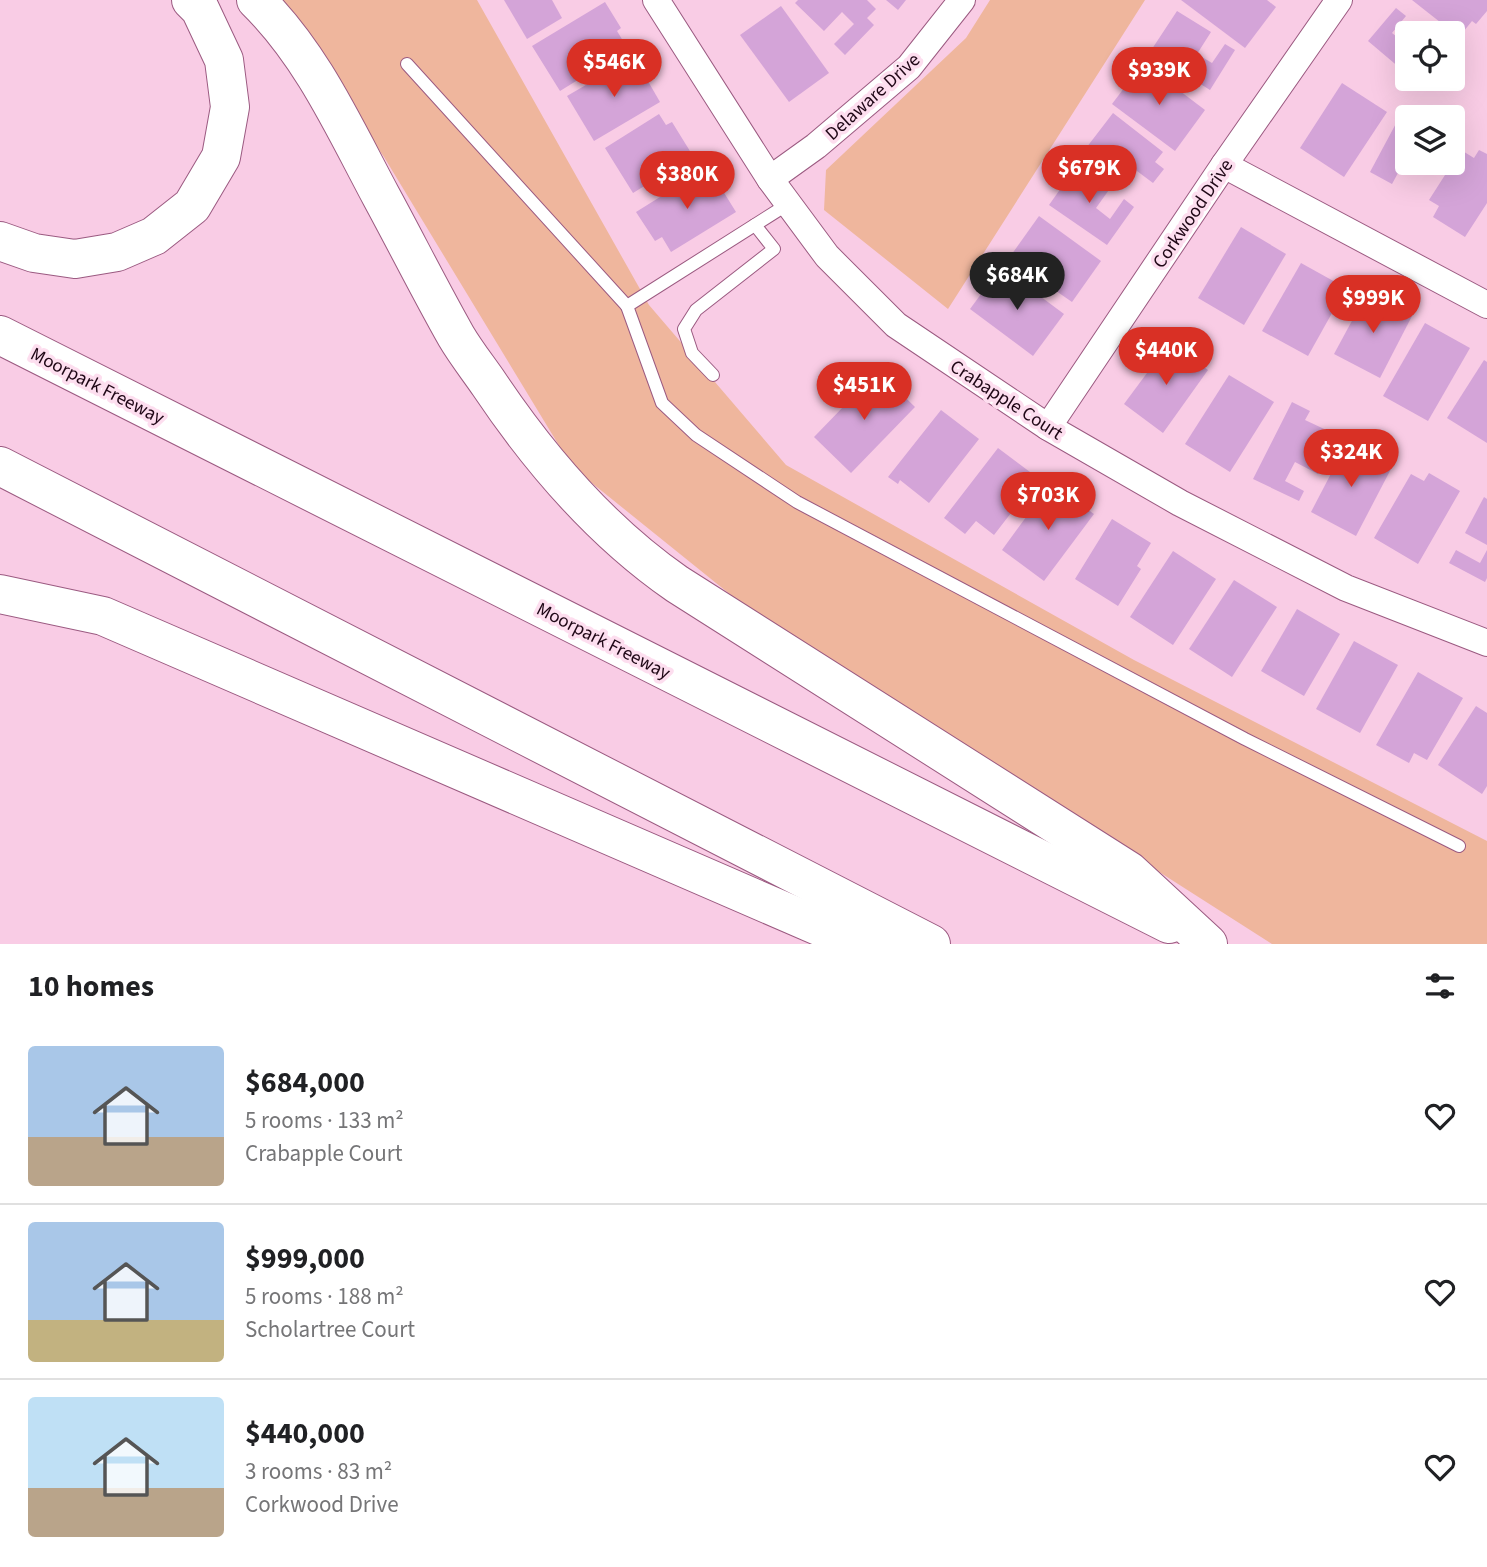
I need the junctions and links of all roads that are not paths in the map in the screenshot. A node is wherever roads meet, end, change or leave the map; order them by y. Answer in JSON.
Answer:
{"nodes":[{"id":1,"x":191,"y":0,"type":"edge"},
{"id":2,"x":256,"y":0,"type":"edge"},
{"id":3,"x":656,"y":0,"type":"edge"},
{"id":4,"x":962,"y":0,"type":"edge"},
{"id":5,"x":1339,"y":0,"type":"edge"},
{"id":6,"x":408,"y":64,"type":"dead end"},
{"id":7,"x":1224,"y":165,"type":"junction"},
{"id":8,"x":770,"y":179,"type":"junction"},
{"id":9,"x":788,"y":204,"type":"junction"},
{"id":10,"x":755,"y":225,"type":"junction"},
{"id":11,"x":0,"y":241,"type":"edge"},
{"id":12,"x":1487,"y":305,"type":"edge"},
{"id":13,"x":626,"y":306,"type":"junction"},
{"id":14,"x":0,"y":335,"type":"edge"},
{"id":15,"x":713,"y":375,"type":"dead end"},
{"id":16,"x":1048,"y":427,"type":"junction"},
{"id":17,"x":0,"y":466,"type":"edge"},
{"id":18,"x":0,"y":594,"type":"edge"},
{"id":19,"x":1487,"y":643,"type":"edge"},
{"id":20,"x":1459,"y":846,"type":"dead end"},
{"id":21,"x":885,"y":944,"type":"edge"},
{"id":22,"x":931,"y":944,"type":"edge"},
{"id":23,"x":1208,"y":944,"type":"edge"}],
"edges":[{"from":1,"to":11,"type":"highway"},
{"from":2,"to":23,"type":"highway"},
{"from":3,"to":8,"type":"street","name":"Crabapple Court"},
{"from":4,"to":8,"type":"street","name":"Delaware Drive"},
{"from":5,"to":7,"type":"street","name":"Corkwood Drive"},
{"from":6,"to":13,"type":"lane"},
{"from":7,"to":12,"type":"street"},
{"from":7,"to":16,"type":"street","name":"Corkwood Drive"},
{"from":8,"to":9,"type":"street","name":"Crabapple Court"},
{"from":9,"to":10,"type":"lane"},
{"from":9,"to":16,"type":"street","name":"Crabapple Court"},
{"from":10,"to":13,"type":"lane"},
{"from":10,"to":15,"type":"lane"},
{"from":13,"to":20,"type":"lane"},
{"from":14,"to":23,"type":"highway","name":"Moorpark Freeway"},
{"from":16,"to":19,"type":"street","name":"Crabapple Court"},
{"from":17,"to":22,"type":"highway"},
{"from":18,"to":21,"type":"highway"}]}
